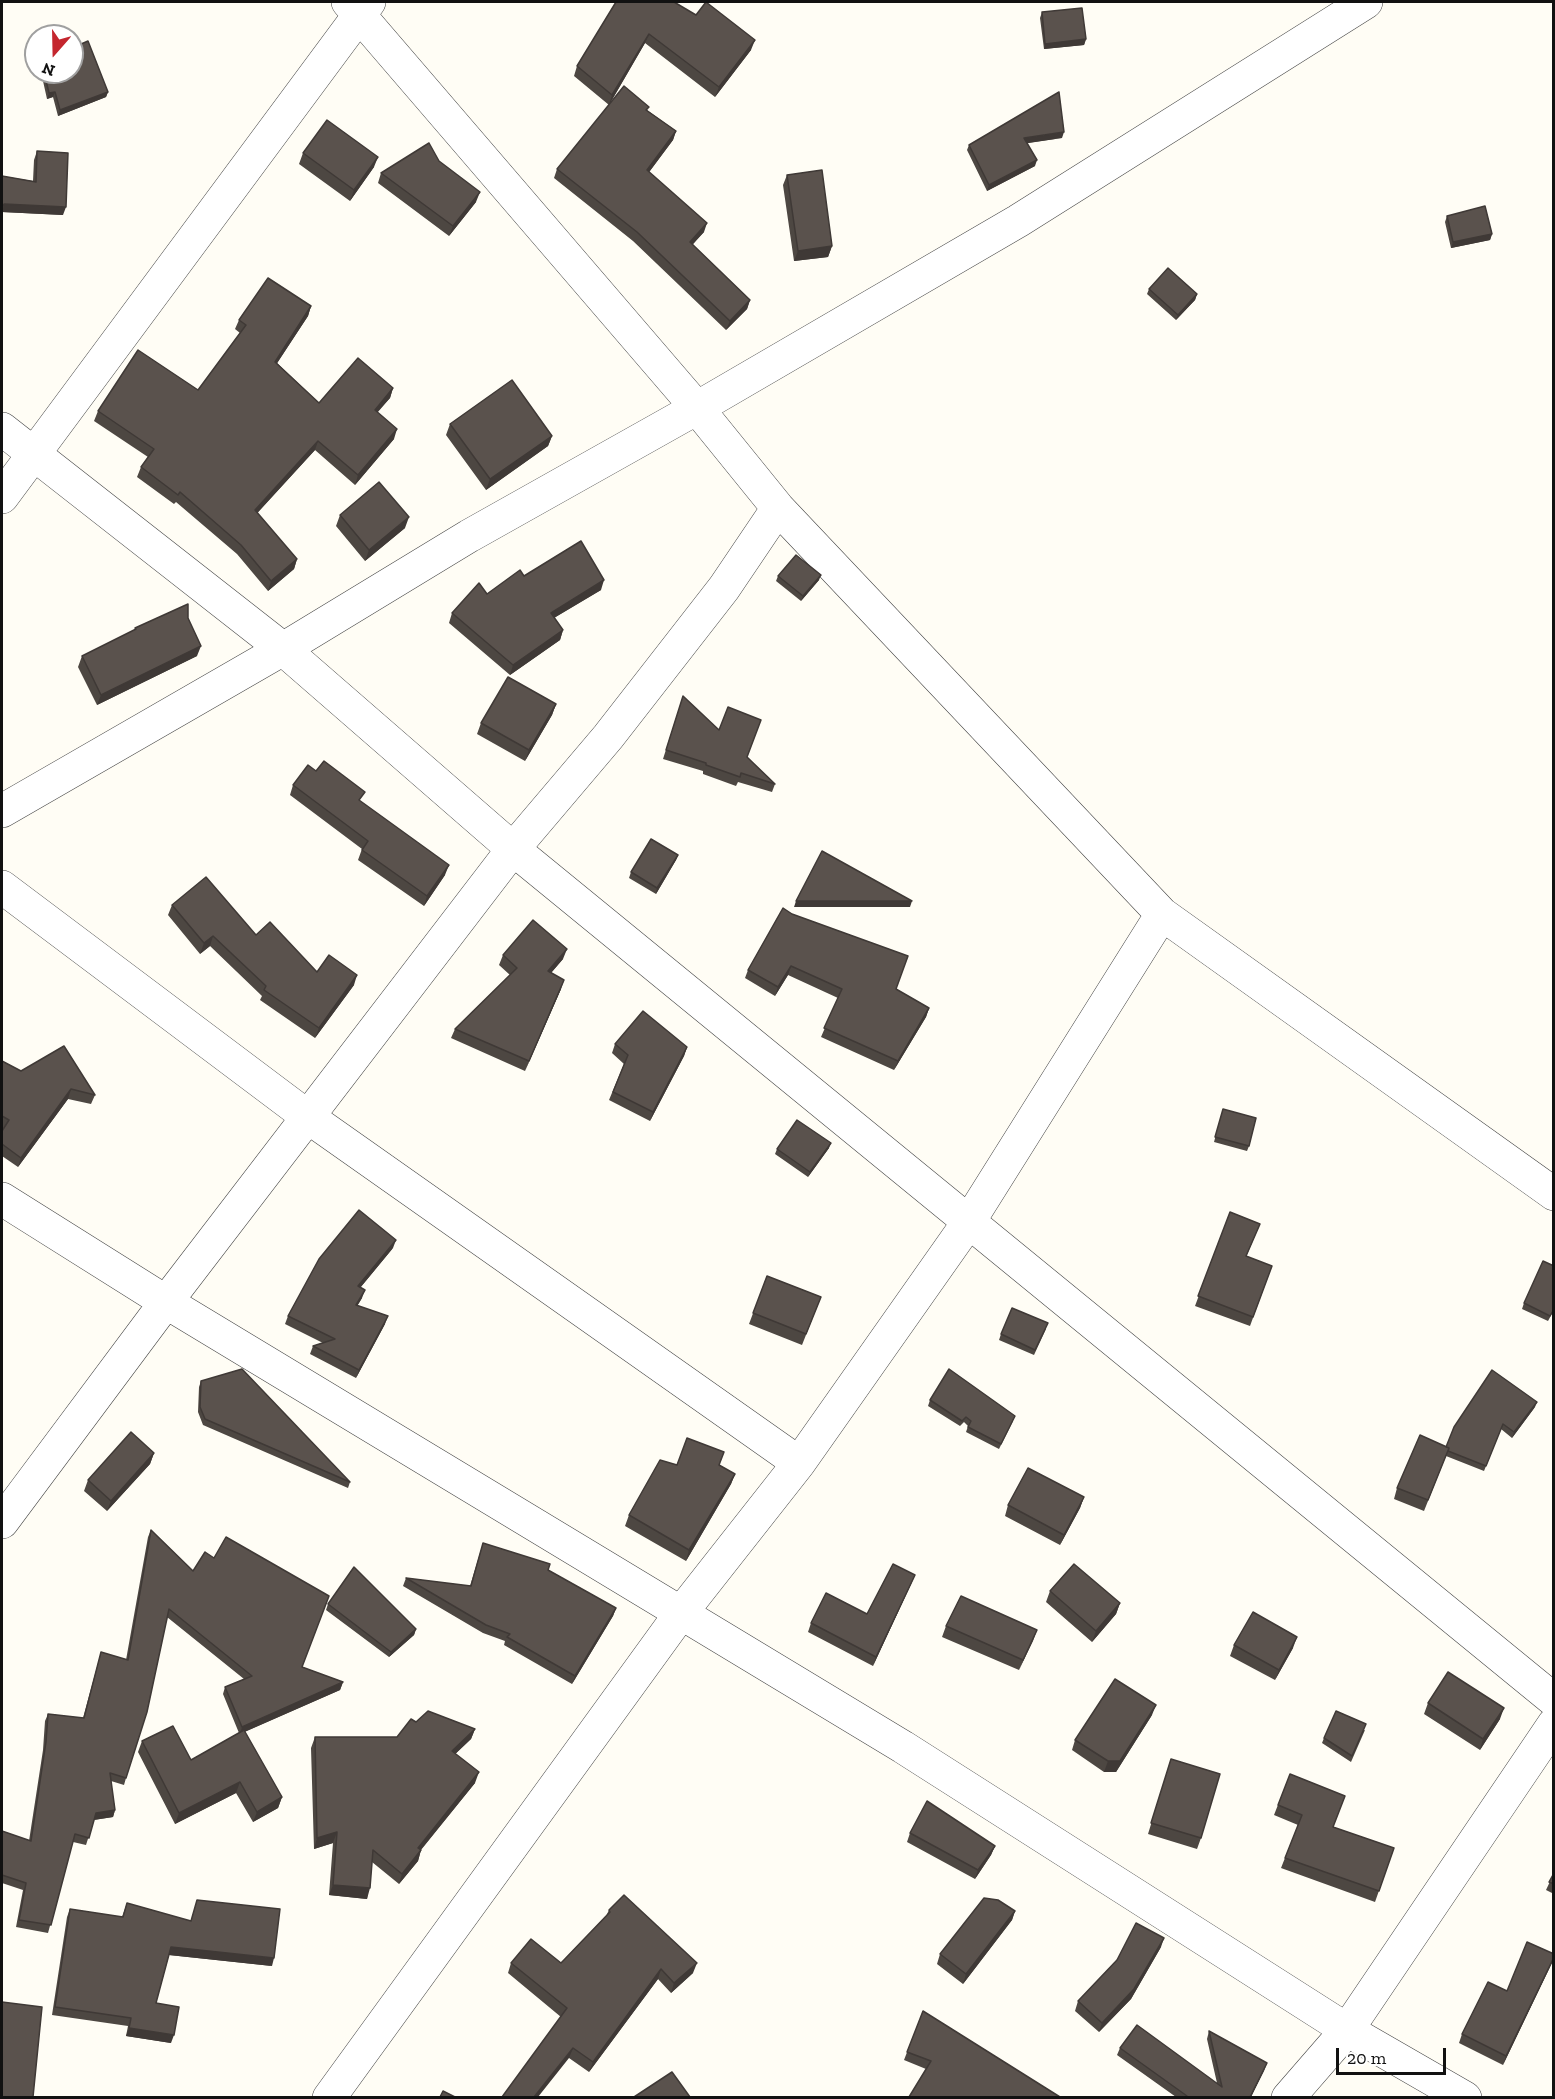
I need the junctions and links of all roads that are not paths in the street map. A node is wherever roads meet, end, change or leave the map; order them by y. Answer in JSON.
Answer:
{"nodes":[{"id":1,"x":1361,"y":2,"type":"edge"},
{"id":2,"x":359,"y":6,"type":"edge"},
{"id":3,"x":697,"y":408,"type":"junction"},
{"id":4,"x":2,"y":429,"type":"edge"},
{"id":5,"x":33,"y":455,"type":"junction"},
{"id":6,"x":2,"y":497,"type":"edge"},
{"id":7,"x":778,"y":508,"type":"junction"},
{"id":8,"x":283,"y":649,"type":"junction"},
{"id":9,"x":2,"y":810,"type":"edge"},
{"id":10,"x":513,"y":849,"type":"junction"},
{"id":11,"x":2,"y":887,"type":"edge"},
{"id":12,"x":1162,"y":914,"type":"junction"},
{"id":13,"x":308,"y":1117,"type":"junction"},
{"id":14,"x":1554,"y":1194,"type":"edge"},
{"id":15,"x":2,"y":1199,"type":"edge"},
{"id":16,"x":969,"y":1223,"type":"junction"},
{"id":17,"x":166,"y":1302,"type":"junction"},
{"id":18,"x":799,"y":1463,"type":"junction"},
{"id":19,"x":2,"y":1522,"type":"edge"},
{"id":20,"x":681,"y":1613,"type":"junction"},
{"id":21,"x":1554,"y":1700,"type":"edge"},
{"id":22,"x":1554,"y":1724,"type":"edge"},
{"id":23,"x":1347,"y":2030,"type":"junction"},
{"id":24,"x":329,"y":2097,"type":"edge"},
{"id":25,"x":1288,"y":2097,"type":"edge"},
{"id":26,"x":1465,"y":2097,"type":"edge"}],
"edges":[{"from":1,"to":3,"type":"street"},
{"from":2,"to":3,"type":"street"},
{"from":2,"to":5,"type":"street"},
{"from":3,"to":7,"type":"street"},
{"from":3,"to":8,"type":"street"},
{"from":4,"to":5,"type":"street"},
{"from":5,"to":6,"type":"street"},
{"from":5,"to":8,"type":"street"},
{"from":7,"to":10,"type":"street"},
{"from":7,"to":12,"type":"street"},
{"from":8,"to":9,"type":"street"},
{"from":8,"to":10,"type":"street"},
{"from":10,"to":13,"type":"street"},
{"from":10,"to":16,"type":"street"},
{"from":11,"to":13,"type":"street"},
{"from":12,"to":14,"type":"street"},
{"from":12,"to":16,"type":"street"},
{"from":13,"to":17,"type":"street"},
{"from":13,"to":18,"type":"street"},
{"from":15,"to":17,"type":"street"},
{"from":16,"to":18,"type":"street"},
{"from":16,"to":21,"type":"street"},
{"from":17,"to":19,"type":"street"},
{"from":17,"to":20,"type":"street"},
{"from":18,"to":20,"type":"street"},
{"from":20,"to":23,"type":"street"},
{"from":20,"to":24,"type":"street"},
{"from":22,"to":23,"type":"street"},
{"from":23,"to":25,"type":"street"},
{"from":23,"to":26,"type":"street"}]}
